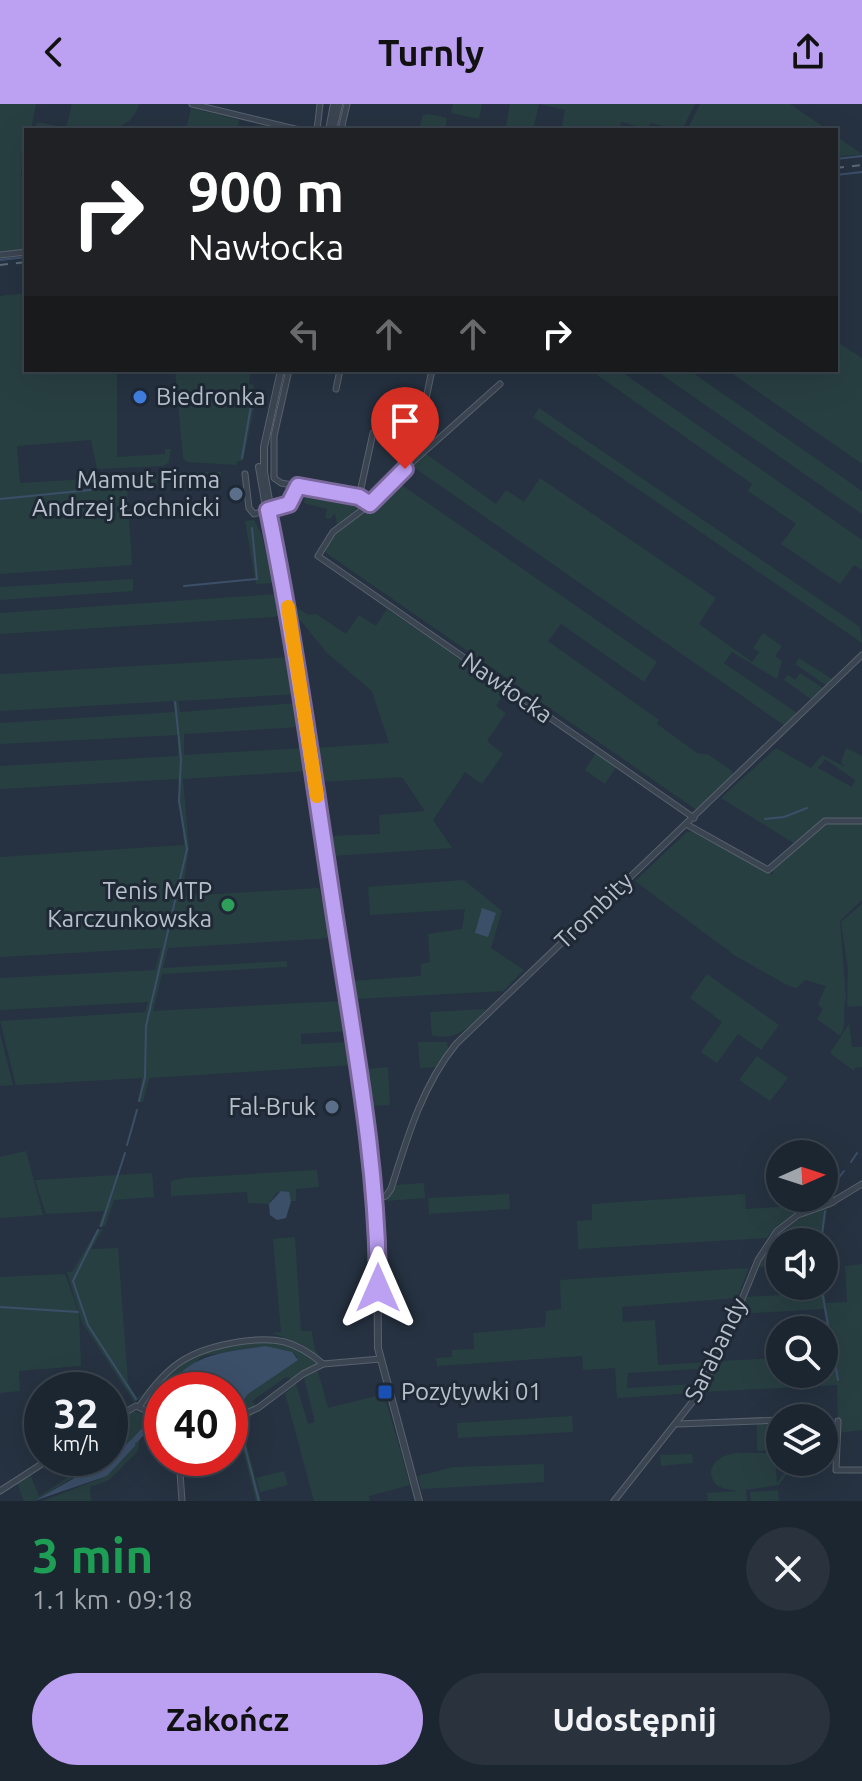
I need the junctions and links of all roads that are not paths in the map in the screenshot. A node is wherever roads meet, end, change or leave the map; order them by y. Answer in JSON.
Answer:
{"nodes":[{"id":1,"x":192,"y":104,"type":"edge"},
{"id":2,"x":320,"y":104,"type":"edge"},
{"id":3,"x":336,"y":104,"type":"edge"},
{"id":4,"x":347,"y":104,"type":"edge"},
{"id":5,"x":291,"y":128,"type":"edge"},
{"id":6,"x":317,"y":128,"type":"edge"},
{"id":7,"x":331,"y":128,"type":"edge"},
{"id":8,"x":341,"y":128,"type":"edge"},
{"id":9,"x":24,"y":252,"type":"edge"},
{"id":10,"x":0,"y":255,"type":"edge"},
{"id":11,"x":279,"y":372,"type":"edge"},
{"id":12,"x":289,"y":372,"type":"edge"},
{"id":13,"x":340,"y":372,"type":"edge"},
{"id":14,"x":432,"y":372,"type":"edge"},
{"id":15,"x":500,"y":384,"type":"dead end"},
{"id":16,"x":336,"y":389,"type":"dead end"},
{"id":17,"x":424,"y":408,"type":"dead end"},
{"id":18,"x":373,"y":433,"type":"dead end"},
{"id":19,"x":245,"y":474,"type":"dead end"},
{"id":20,"x":298,"y":486,"type":"junction"},
{"id":21,"x":359,"y":497,"type":"junction"},
{"id":22,"x":370,"y":504,"type":"junction"},
{"id":23,"x":268,"y":510,"type":"junction"},
{"id":24,"x":862,"y":655,"type":"edge"},
{"id":25,"x":694,"y":818,"type":"junction"},
{"id":26,"x":862,"y":821,"type":"edge"},
{"id":27,"x":686,"y":824,"type":"junction"},
{"id":28,"x":862,"y":1184,"type":"edge"},
{"id":29,"x":375,"y":1199,"type":"junction"},
{"id":30,"x":838,"y":1199,"type":"edge"},
{"id":31,"x":806,"y":1212,"type":"edge"},
{"id":32,"x":380,"y":1359,"type":"junction"},
{"id":33,"x":323,"y":1364,"type":"junction"},
{"id":34,"x":139,"y":1407,"type":"junction"},
{"id":35,"x":128,"y":1409,"type":"edge"},
{"id":36,"x":144,"y":1409,"type":"edge"},
{"id":37,"x":248,"y":1412,"type":"edge"},
{"id":38,"x":766,"y":1421,"type":"edge"},
{"id":39,"x":677,"y":1424,"type":"junction"},
{"id":40,"x":862,"y":1470,"type":"edge"},
{"id":41,"x":838,"y":1471,"type":"edge"},
{"id":42,"x":24,"y":1475,"type":"edge"},
{"id":43,"x":180,"y":1476,"type":"edge"},
{"id":44,"x":0,"y":1491,"type":"edge"},
{"id":45,"x":182,"y":1501,"type":"edge"},
{"id":46,"x":419,"y":1501,"type":"edge"},
{"id":47,"x":614,"y":1501,"type":"edge"}],
"edges":[{"from":1,"to":5,"type":"street"},
{"from":2,"to":6,"type":"street"},
{"from":3,"to":7,"type":"street"},
{"from":4,"to":8,"type":"street"},
{"from":9,"to":10,"type":"street"},
{"from":11,"to":23,"type":"street"},
{"from":12,"to":20,"type":"street"},
{"from":13,"to":16,"type":"street"},
{"from":14,"to":17,"type":"street"},
{"from":15,"to":22,"type":"street"},
{"from":18,"to":21,"type":"street"},
{"from":19,"to":23,"type":"street"},
{"from":20,"to":21,"type":"street"},
{"from":20,"to":23,"type":"street"},
{"from":21,"to":22,"type":"street"},
{"from":22,"to":25,"type":"street","name":"Nawłocka"},
{"from":23,"to":29,"type":"street"},
{"from":24,"to":25,"type":"street","name":"Trombity"},
{"from":25,"to":27,"type":"street","name":"Trombity"},
{"from":26,"to":27,"type":"street"},
{"from":27,"to":29,"type":"street","name":"Trombity"},
{"from":28,"to":30,"type":"street","name":"Sarabandy"},
{"from":29,"to":32,"type":"street"},
{"from":31,"to":39,"type":"street","name":"Sarabandy"},
{"from":32,"to":33,"type":"street"},
{"from":32,"to":46,"type":"street"},
{"from":33,"to":34,"type":"street"},
{"from":33,"to":37,"type":"street"},
{"from":34,"to":35,"type":"street"},
{"from":34,"to":36,"type":"street"},
{"from":38,"to":39,"type":"street"},
{"from":39,"to":47,"type":"street","name":"Sarabandy"},
{"from":40,"to":41,"type":"street"},
{"from":42,"to":44,"type":"street"},
{"from":43,"to":45,"type":"street"}]}
